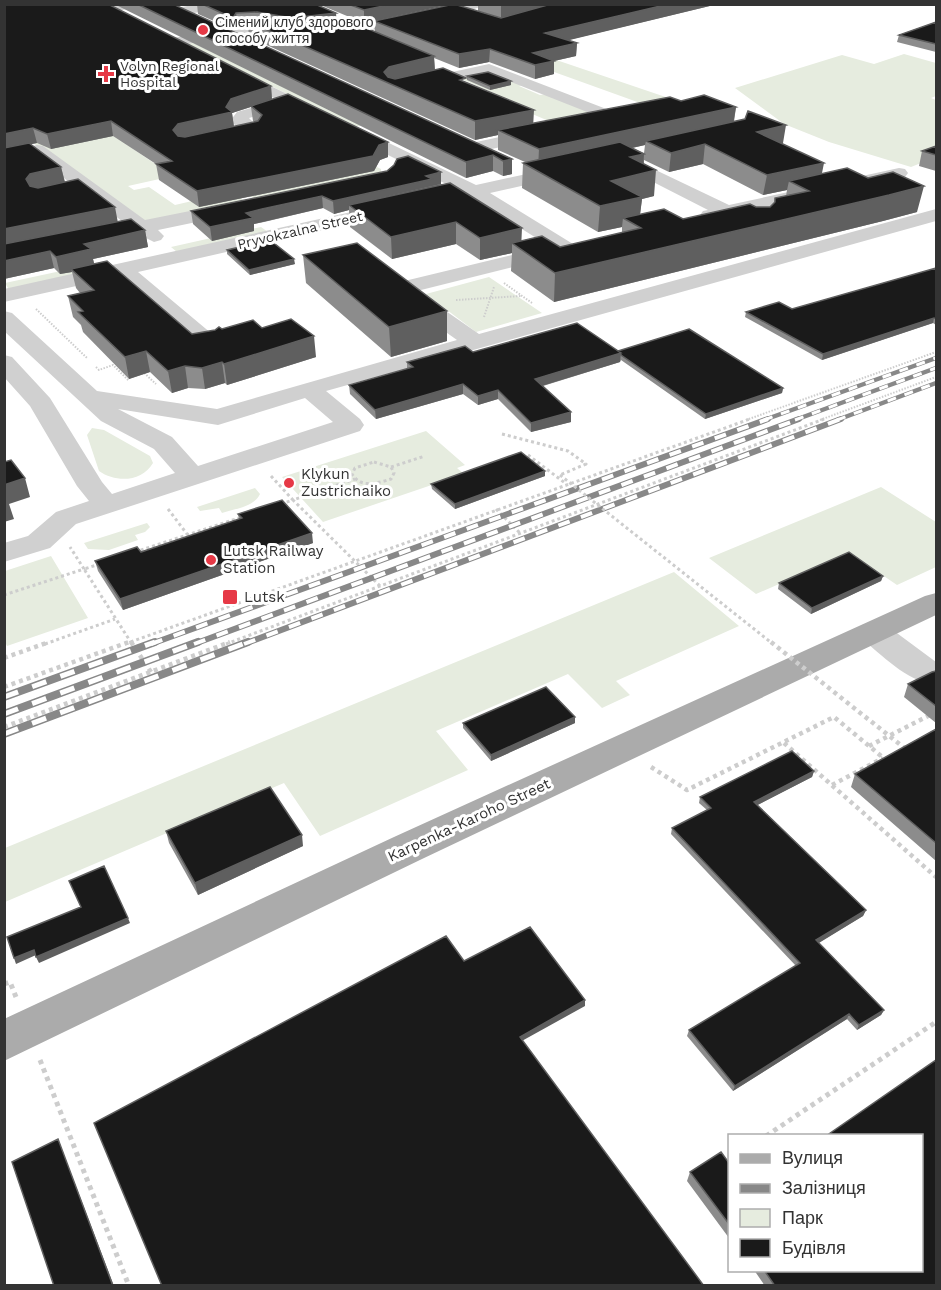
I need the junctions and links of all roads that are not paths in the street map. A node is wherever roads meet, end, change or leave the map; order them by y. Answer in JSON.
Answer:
{"nodes":[{"id":1,"x":159,"y":4,"type":"edge"},
{"id":2,"x":224,"y":4,"type":"edge"},
{"id":3,"x":483,"y":4,"type":"edge"},
{"id":4,"x":101,"y":6,"type":"edge"},
{"id":5,"x":129,"y":12,"type":"edge"},
{"id":6,"x":176,"y":12,"type":"junction"},
{"id":7,"x":445,"y":13,"type":"junction"},
{"id":8,"x":337,"y":19,"type":"dead end"},
{"id":9,"x":500,"y":24,"type":"edge"},
{"id":10,"x":396,"y":27,"type":"edge"},
{"id":11,"x":155,"y":33,"type":"edge"},
{"id":12,"x":222,"y":33,"type":"junction"},
{"id":13,"x":351,"y":34,"type":"junction"},
{"id":14,"x":415,"y":35,"type":"edge"},
{"id":15,"x":281,"y":36,"type":"junction"},
{"id":16,"x":371,"y":39,"type":"edge"},
{"id":17,"x":173,"y":42,"type":"junction"},
{"id":18,"x":254,"y":48,"type":"edge"},
{"id":19,"x":311,"y":51,"type":"edge"},
{"id":20,"x":193,"y":52,"type":"edge"},
{"id":21,"x":213,"y":62,"type":"edge"},
{"id":22,"x":420,"y":100,"type":"edge"},
{"id":23,"x":292,"y":101,"type":"junction"},
{"id":24,"x":552,"y":124,"type":"edge"},
{"id":25,"x":584,"y":124,"type":"edge"},
{"id":26,"x":373,"y":125,"type":"edge"},
{"id":27,"x":351,"y":130,"type":"junction"},
{"id":28,"x":209,"y":140,"type":"edge"},
{"id":29,"x":655,"y":150,"type":"edge"},
{"id":30,"x":4,"y":157,"type":"edge"},
{"id":31,"x":495,"y":157,"type":"edge"},
{"id":32,"x":620,"y":158,"type":"junction"},
{"id":33,"x":412,"y":160,"type":"junction"},
{"id":34,"x":52,"y":161,"type":"junction"},
{"id":35,"x":379,"y":164,"type":"edge"},
{"id":36,"x":516,"y":167,"type":"edge"},
{"id":37,"x":4,"y":171,"type":"edge"},
{"id":38,"x":899,"y":173,"type":"edge"},
{"id":39,"x":537,"y":177,"type":"junction"},
{"id":40,"x":86,"y":186,"type":"junction"},
{"id":41,"x":237,"y":190,"type":"edge"},
{"id":42,"x":64,"y":191,"type":"edge"},
{"id":43,"x":474,"y":191,"type":"junction"},
{"id":44,"x":439,"y":199,"type":"edge"},
{"id":45,"x":405,"y":206,"type":"edge"},
{"id":46,"x":120,"y":210,"type":"junction"},
{"id":47,"x":726,"y":211,"type":"junction"},
{"id":48,"x":97,"y":215,"type":"edge"},
{"id":49,"x":936,"y":215,"type":"edge"},
{"id":50,"x":269,"y":216,"type":"edge"},
{"id":51,"x":692,"y":219,"type":"edge"},
{"id":52,"x":751,"y":223,"type":"edge"},
{"id":53,"x":144,"y":227,"type":"junction"},
{"id":54,"x":289,"y":232,"type":"junction"},
{"id":55,"x":74,"y":241,"type":"edge"},
{"id":56,"x":589,"y":243,"type":"edge"},
{"id":57,"x":566,"y":248,"type":"junction"},
{"id":58,"x":179,"y":257,"type":"junction"},
{"id":59,"x":122,"y":270,"type":"junction"},
{"id":60,"x":4,"y":296,"type":"edge"},
{"id":61,"x":4,"y":318,"type":"edge"},
{"id":62,"x":476,"y":343,"type":"junction"},
{"id":63,"x":210,"y":344,"type":"edge"},
{"id":64,"x":4,"y":362,"type":"edge"},
{"id":65,"x":325,"y":384,"type":"dead end"},
{"id":66,"x":88,"y":397,"type":"junction"},
{"id":67,"x":193,"y":477,"type":"junction"},
{"id":68,"x":107,"y":505,"type":"junction"},
{"id":69,"x":4,"y":553,"type":"edge"},
{"id":70,"x":936,"y":603,"type":"edge"},
{"id":71,"x":874,"y":632,"type":"junction"},
{"id":72,"x":928,"y":673,"type":"edge"},
{"id":73,"x":17,"y":1036,"type":"edge"}],
"edges":[{"from":1,"to":6,"type":"street"},
{"from":2,"to":6,"type":"street"},
{"from":3,"to":7,"type":"street"},
{"from":4,"to":5,"type":"street"},
{"from":6,"to":12,"type":"street"},
{"from":7,"to":9,"type":"street"},
{"from":7,"to":13,"type":"street"},
{"from":8,"to":13,"type":"street"},
{"from":10,"to":14,"type":"street"},
{"from":11,"to":17,"type":"street"},
{"from":12,"to":15,"type":"street"},
{"from":12,"to":17,"type":"street"},
{"from":12,"to":18,"type":"street"},
{"from":13,"to":15,"type":"street"},
{"from":13,"to":16,"type":"street"},
{"from":15,"to":19,"type":"street"},
{"from":17,"to":20,"type":"street"},
{"from":21,"to":23,"type":"street"},
{"from":22,"to":25,"type":"street"},
{"from":23,"to":27,"type":"street"},
{"from":23,"to":28,"type":"street"},
{"from":24,"to":31,"type":"street"},
{"from":26,"to":27,"type":"street"},
{"from":27,"to":33,"type":"street"},
{"from":29,"to":32,"type":"street"},
{"from":30,"to":34,"type":"street"},
{"from":32,"to":39,"type":"street"},
{"from":32,"to":47,"type":"street"},
{"from":33,"to":35,"type":"street"},
{"from":33,"to":43,"type":"street"},
{"from":34,"to":37,"type":"street"},
{"from":34,"to":40,"type":"street"},
{"from":36,"to":39,"type":"street"},
{"from":38,"to":47,"type":"street"},
{"from":39,"to":43,"type":"street"},
{"from":40,"to":42,"type":"street"},
{"from":40,"to":46,"type":"street"},
{"from":41,"to":53,"type":"street"},
{"from":43,"to":44,"type":"street"},
{"from":43,"to":57,"type":"street"},
{"from":45,"to":54,"type":"street","name":"Pryvokzalna Street"},
{"from":46,"to":48,"type":"street"},
{"from":46,"to":53,"type":"street"},
{"from":47,"to":51,"type":"street"},
{"from":47,"to":52,"type":"street"},
{"from":49,"to":62,"type":"street"},
{"from":50,"to":54,"type":"street"},
{"from":53,"to":55,"type":"street"},
{"from":53,"to":58,"type":"street"},
{"from":54,"to":58,"type":"street","name":"Pryvokzalna Street"},
{"from":56,"to":57,"type":"street"},
{"from":57,"to":62,"type":"street"},
{"from":58,"to":59,"type":"street","name":"Pryvokzalna Street"},
{"from":59,"to":60,"type":"street","name":"Pryvokzalna Street"},
{"from":59,"to":63,"type":"street"},
{"from":61,"to":66,"type":"street"},
{"from":62,"to":65,"type":"street"},
{"from":64,"to":68,"type":"street"},
{"from":66,"to":67,"type":"street"},
{"from":66,"to":67,"type":"street"},
{"from":67,"to":68,"type":"street"},
{"from":68,"to":69,"type":"street"},
{"from":70,"to":71,"type":"main road","name":"Karpenka-Karoho Street"},
{"from":71,"to":72,"type":"street"},
{"from":71,"to":73,"type":"main road","name":"Karpenka-Karoho Street"}]}
